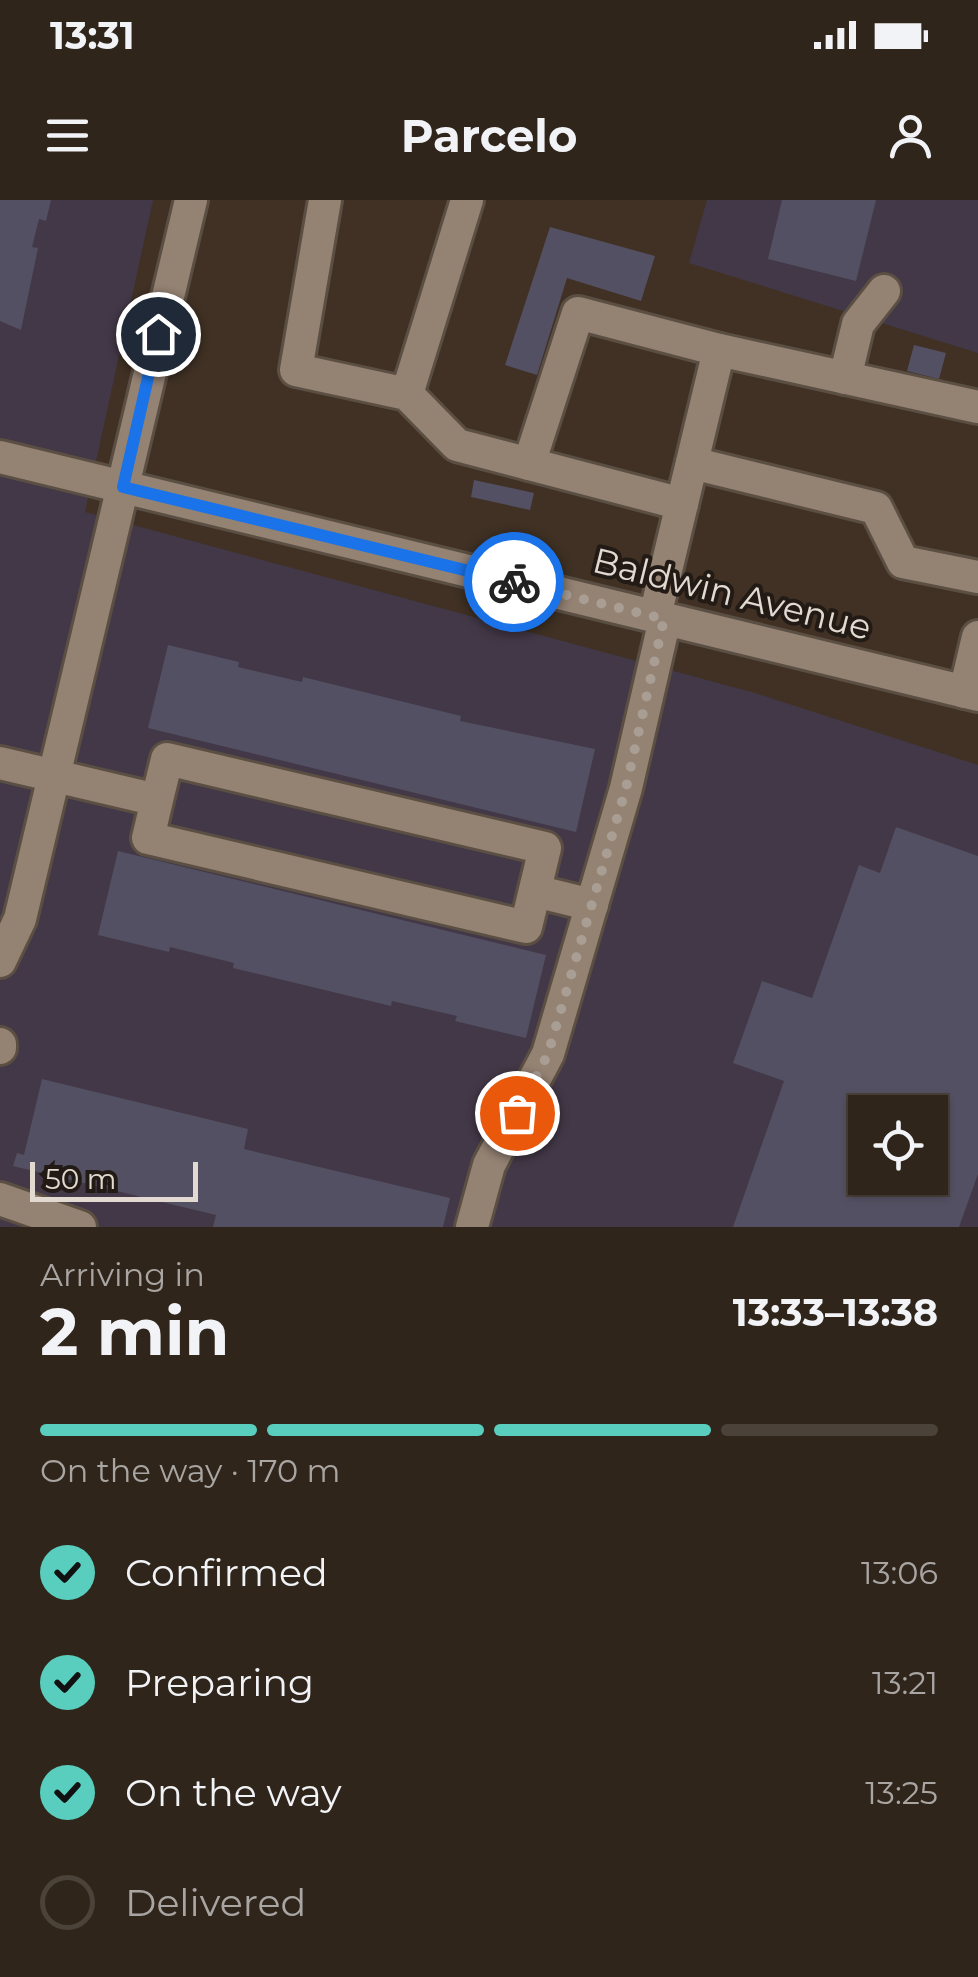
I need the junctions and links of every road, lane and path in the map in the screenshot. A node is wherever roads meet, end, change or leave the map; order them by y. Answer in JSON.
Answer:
{"nodes":[{"id":1,"x":191,"y":200,"type":"edge"},
{"id":2,"x":325,"y":200,"type":"edge"},
{"id":3,"x":467,"y":200,"type":"edge"},
{"id":4,"x":884,"y":290,"type":"dead end"},
{"id":5,"x":718,"y":350,"type":"junction"},
{"id":6,"x":844,"y":378,"type":"junction"},
{"id":7,"x":407,"y":394,"type":"junction"},
{"id":8,"x":978,"y":407,"type":"edge"},
{"id":9,"x":0,"y":457,"type":"edge"},
{"id":10,"x":692,"y":463,"type":"junction"},
{"id":11,"x":529,"y":464,"type":"junction"},
{"id":12,"x":123,"y":487,"type":"junction"},
{"id":13,"x":682,"y":504,"type":"junction"},
{"id":14,"x":978,"y":577,"type":"edge"},
{"id":15,"x":660,"y":618,"type":"junction"},
{"id":16,"x":978,"y":637,"type":"edge"},
{"id":17,"x":972,"y":694,"type":"edge"},
{"id":18,"x":0,"y":763,"type":"edge"},
{"id":19,"x":54,"y":776,"type":"junction"},
{"id":20,"x":157,"y":800,"type":"junction"},
{"id":21,"x":534,"y":891,"type":"junction"},
{"id":22,"x":592,"y":905,"type":"junction"},
{"id":23,"x":0,"y":962,"type":"edge"},
{"id":24,"x":0,"y":1199,"type":"edge"},
{"id":25,"x":80,"y":1227,"type":"edge"},
{"id":26,"x":472,"y":1227,"type":"edge"}],
"edges":[{"from":1,"to":12,"type":"street"},
{"from":2,"to":7,"type":"street"},
{"from":3,"to":7,"type":"street"},
{"from":4,"to":6,"type":"street"},
{"from":5,"to":6,"type":"street"},
{"from":5,"to":10,"type":"street"},
{"from":5,"to":11,"type":"street"},
{"from":6,"to":8,"type":"street"},
{"from":7,"to":11,"type":"street"},
{"from":9,"to":12,"type":"street","name":"Baldwin Avenue"},
{"from":10,"to":13,"type":"street"},
{"from":10,"to":14,"type":"street"},
{"from":11,"to":13,"type":"street"},
{"from":12,"to":15,"type":"street","name":"Baldwin Avenue"},
{"from":12,"to":19,"type":"street"},
{"from":13,"to":15,"type":"street"},
{"from":15,"to":17,"type":"street","name":"Baldwin Avenue"},
{"from":15,"to":22,"type":"street"},
{"from":16,"to":17,"type":"street"},
{"from":18,"to":19,"type":"street"},
{"from":19,"to":20,"type":"street"},
{"from":19,"to":23,"type":"street"},
{"from":20,"to":21,"type":"street"},
{"from":20,"to":21,"type":"street"},
{"from":21,"to":22,"type":"street"},
{"from":22,"to":26,"type":"street"},
{"from":24,"to":25,"type":"street"}]}
